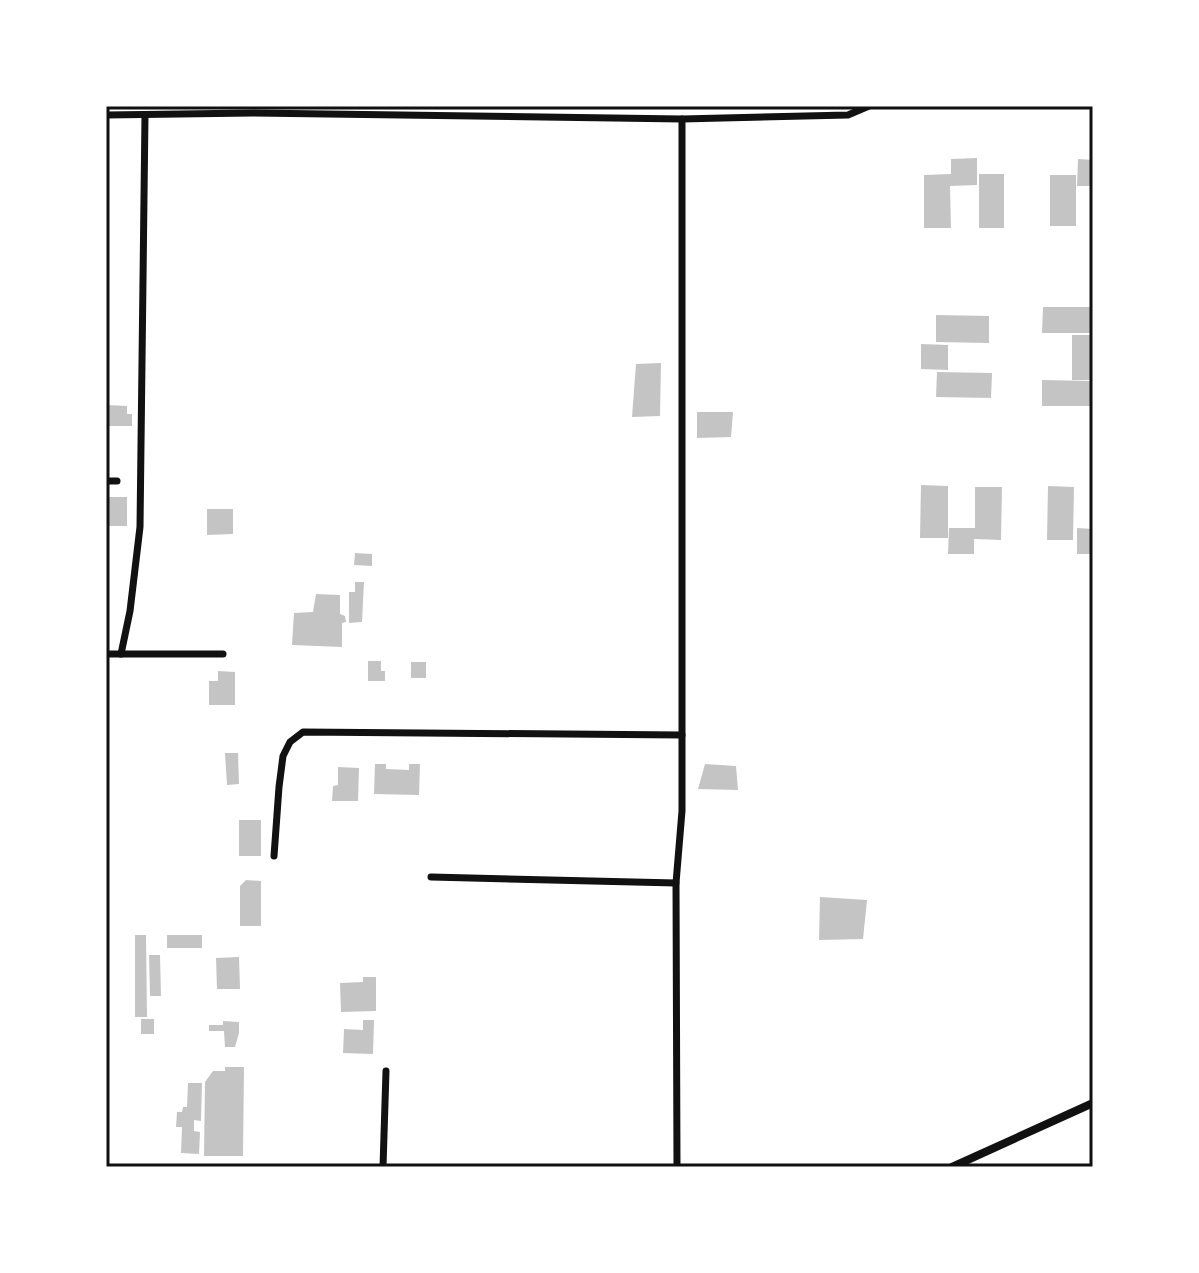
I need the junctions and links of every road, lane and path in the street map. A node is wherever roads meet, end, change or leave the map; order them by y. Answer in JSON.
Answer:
{"nodes":[{"id":1,"x":869,"y":106,"type":"edge"},
{"id":2,"x":253,"y":110,"type":"edge"},
{"id":3,"x":106,"y":115,"type":"edge"},
{"id":4,"x":145,"y":115,"type":"junction"},
{"id":5,"x":682,"y":119,"type":"junction"},
{"id":6,"x":106,"y":481,"type":"edge"},
{"id":7,"x":117,"y":481,"type":"dead end"},
{"id":8,"x":106,"y":654,"type":"edge"},
{"id":9,"x":121,"y":654,"type":"junction"},
{"id":10,"x":223,"y":654,"type":"dead end"},
{"id":11,"x":682,"y":735,"type":"junction"},
{"id":12,"x":274,"y":856,"type":"dead end"},
{"id":13,"x":431,"y":877,"type":"dead end"},
{"id":14,"x":676,"y":883,"type":"junction"},
{"id":15,"x":386,"y":1071,"type":"dead end"},
{"id":16,"x":1093,"y":1103,"type":"edge"},
{"id":17,"x":383,"y":1167,"type":"edge"},
{"id":18,"x":677,"y":1167,"type":"edge"},
{"id":19,"x":952,"y":1167,"type":"edge"}],
"edges":[{"from":1,"to":5,"type":"street"},
{"from":2,"to":4,"type":"street"},
{"from":2,"to":5,"type":"street"},
{"from":3,"to":4,"type":"street"},
{"from":4,"to":9,"type":"street"},
{"from":5,"to":11,"type":"street"},
{"from":6,"to":7,"type":"street"},
{"from":8,"to":9,"type":"street"},
{"from":9,"to":10,"type":"street"},
{"from":11,"to":12,"type":"street"},
{"from":11,"to":14,"type":"street"},
{"from":13,"to":14,"type":"street"},
{"from":14,"to":18,"type":"street"},
{"from":15,"to":17,"type":"street"},
{"from":16,"to":19,"type":"street"}]}
